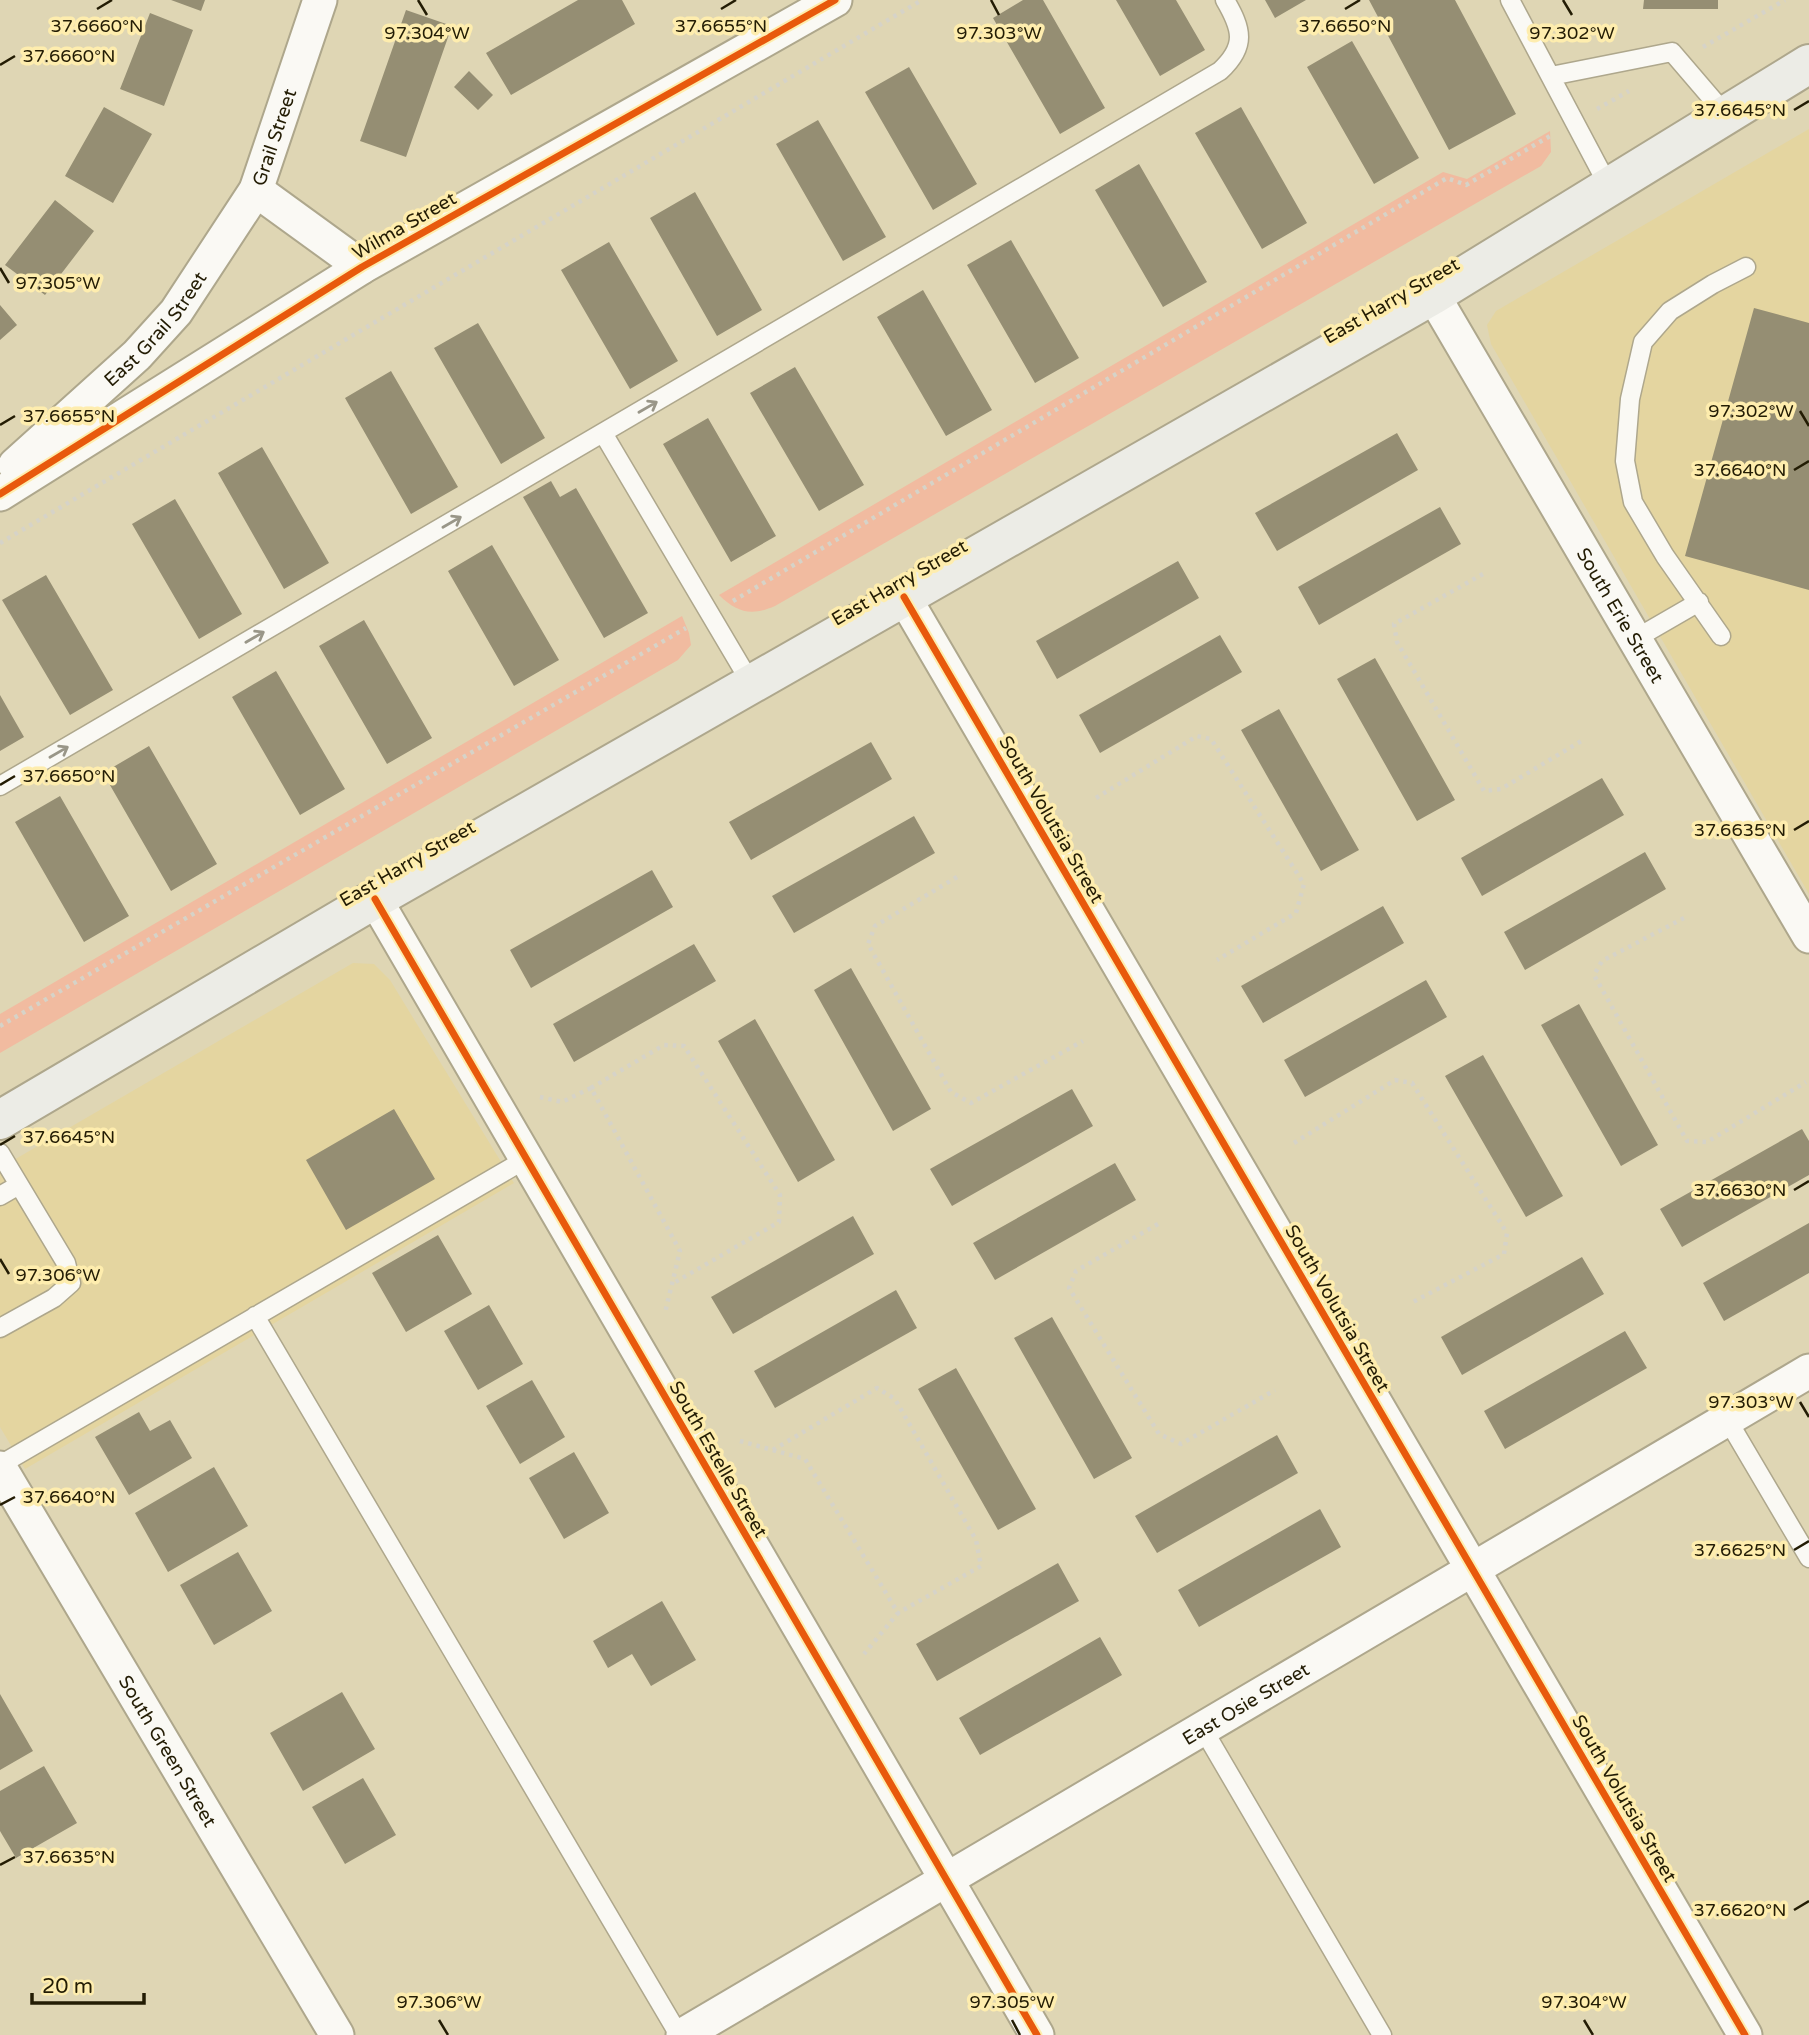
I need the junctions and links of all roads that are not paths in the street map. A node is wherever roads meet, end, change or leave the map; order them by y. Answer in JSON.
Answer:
{"nodes":[{"id":1,"x":320,"y":0,"type":"edge"},
{"id":2,"x":835,"y":0,"type":"edge"},
{"id":3,"x":1225,"y":0,"type":"edge"},
{"id":4,"x":1510,"y":0,"type":"edge"},
{"id":5,"x":1809,"y":64,"type":"edge"},
{"id":6,"x":1551,"y":76,"type":"junction"},
{"id":7,"x":1726,"y":115,"type":"junction"},
{"id":8,"x":1609,"y":187,"type":"junction"},
{"id":9,"x":256,"y":190,"type":"junction"},
{"id":10,"x":362,"y":267,"type":"junction"},
{"id":11,"x":1746,"y":267,"type":"dead end"},
{"id":12,"x":1433,"y":295,"type":"junction"},
{"id":13,"x":603,"y":433,"type":"junction"},
{"id":14,"x":0,"y":478,"type":"edge"},
{"id":15,"x":0,"y":494,"type":"edge"},
{"id":16,"x":904,"y":597,"type":"junction"},
{"id":17,"x":1699,"y":603,"type":"junction"},
{"id":18,"x":1721,"y":636,"type":"dead end"},
{"id":19,"x":1635,"y":639,"type":"junction"},
{"id":20,"x":751,"y":685,"type":"junction"},
{"id":21,"x":0,"y":786,"type":"edge"},
{"id":22,"x":375,"y":899,"type":"junction"},
{"id":23,"x":1809,"y":936,"type":"edge"},
{"id":24,"x":0,"y":1120,"type":"edge"},
{"id":25,"x":0,"y":1153,"type":"edge"},
{"id":26,"x":526,"y":1158,"type":"junction"},
{"id":27,"x":19,"y":1185,"type":"junction"},
{"id":28,"x":0,"y":1196,"type":"edge"},
{"id":29,"x":255,"y":1316,"type":"junction"},
{"id":30,"x":2,"y":1322,"type":"edge"},
{"id":31,"x":1809,"y":1371,"type":"edge"},
{"id":32,"x":1727,"y":1419,"type":"junction"},
{"id":33,"x":0,"y":1466,"type":"edge"},
{"id":34,"x":1809,"y":1558,"type":"edge"},
{"id":35,"x":1473,"y":1569,"type":"junction"},
{"id":36,"x":1203,"y":1729,"type":"junction"},
{"id":37,"x":946,"y":1880,"type":"junction"},
{"id":38,"x":337,"y":2035,"type":"edge"},
{"id":39,"x":681,"y":2035,"type":"edge"},
{"id":40,"x":1037,"y":2035,"type":"edge"},
{"id":41,"x":1382,"y":2035,"type":"edge"},
{"id":42,"x":1745,"y":2035,"type":"edge"}],
"edges":[{"from":1,"to":9,"type":"street","name":"Grail Street"},
{"from":2,"to":10,"type":"street","name":"Wilma Street"},
{"from":13,"to":3,"type":"lane","one_way":true},
{"from":4,"to":6,"type":"lane"},
{"from":5,"to":7,"type":"main road","name":"East Harry Street"},
{"from":6,"to":7,"type":"lane"},
{"from":6,"to":8,"type":"lane"},
{"from":7,"to":8,"type":"main road","name":"East Harry Street"},
{"from":8,"to":12,"type":"main road","name":"East Harry Street"},
{"from":9,"to":10,"type":"street","name":"Grail Street"},
{"from":9,"to":14,"type":"street","name":"East Grail Street"},
{"from":10,"to":15,"type":"street","name":"Wilma Street"},
{"from":11,"to":17,"type":"lane"},
{"from":12,"to":16,"type":"main road","name":"East Harry Street"},
{"from":12,"to":19,"type":"street","name":"South Erie Street"},
{"from":13,"to":20,"type":"lane"},
{"from":21,"to":13,"type":"lane","one_way":true},
{"from":16,"to":20,"type":"main road","name":"East Harry Street"},
{"from":16,"to":35,"type":"street","name":"South Volutsia Street"},
{"from":17,"to":18,"type":"lane"},
{"from":17,"to":19,"type":"lane"},
{"from":19,"to":23,"type":"street","name":"South Erie Street"},
{"from":20,"to":22,"type":"main road","name":"East Harry Street"},
{"from":22,"to":24,"type":"main road","name":"East Harry Street"},
{"from":22,"to":26,"type":"street","name":"South Estelle Street"},
{"from":25,"to":27,"type":"lane"},
{"from":26,"to":29,"type":"lane"},
{"from":26,"to":37,"type":"street","name":"South Estelle Street"},
{"from":27,"to":28,"type":"lane"},
{"from":27,"to":30,"type":"lane"},
{"from":29,"to":33,"type":"lane"},
{"from":29,"to":39,"type":"lane"},
{"from":31,"to":32,"type":"street","name":"East Osie Street"},
{"from":32,"to":34,"type":"lane"},
{"from":32,"to":35,"type":"street","name":"East Osie Street"},
{"from":33,"to":38,"type":"street","name":"South Green Street"},
{"from":35,"to":36,"type":"street","name":"East Osie Street"},
{"from":35,"to":42,"type":"street","name":"South Volutsia Street"},
{"from":36,"to":37,"type":"street","name":"East Osie Street"},
{"from":36,"to":41,"type":"lane"},
{"from":37,"to":39,"type":"street","name":"East Osie Street"},
{"from":37,"to":40,"type":"street","name":"South Estelle Street"}]}
